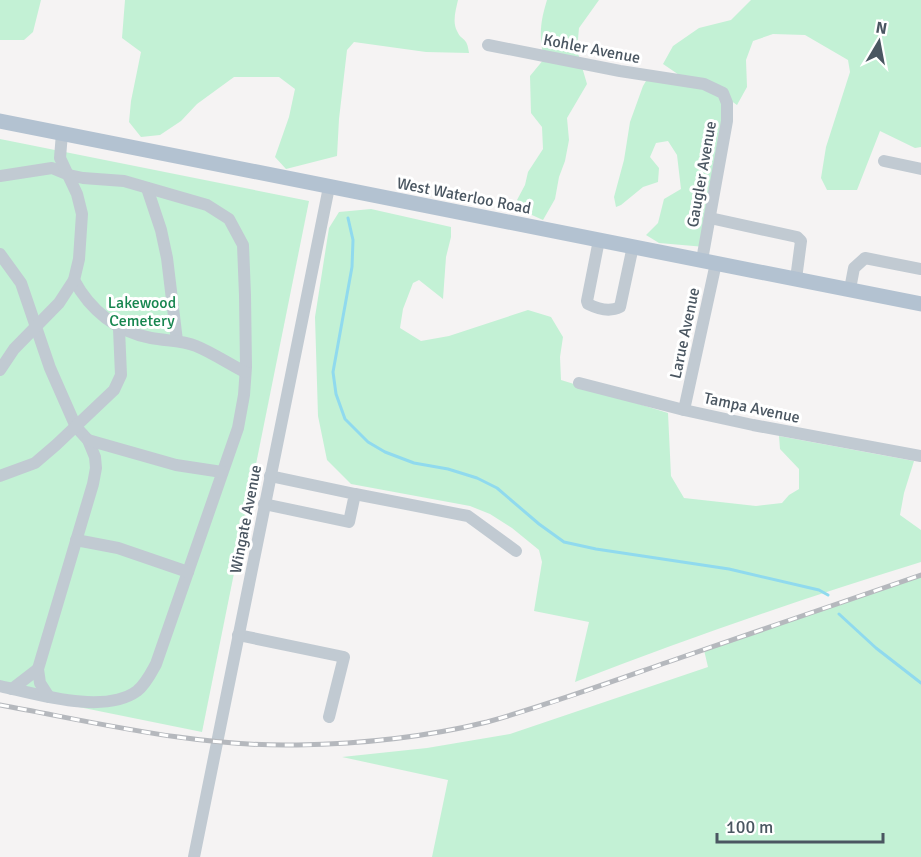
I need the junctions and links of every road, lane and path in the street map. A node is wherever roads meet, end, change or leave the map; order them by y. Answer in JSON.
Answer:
{"nodes":[{"id":1,"x":488,"y":45,"type":"dead end"},
{"id":2,"x":690,"y":82,"type":"joint"},
{"id":3,"x":0,"y":121,"type":"edge"},
{"id":4,"x":63,"y":133,"type":"junction"},
{"id":5,"x":884,"y":161,"type":"dead end"},
{"id":6,"x":921,"y":169,"type":"edge"},
{"id":7,"x":69,"y":175,"type":"junction"},
{"id":8,"x":0,"y":176,"type":"edge"},
{"id":9,"x":329,"y":187,"type":"junction"},
{"id":10,"x":147,"y":188,"type":"junction"},
{"id":11,"x":710,"y":218,"type":"junction"},
{"id":12,"x":599,"y":240,"type":"junction"},
{"id":13,"x":633,"y":246,"type":"junction"},
{"id":14,"x":0,"y":254,"type":"edge"},
{"id":15,"x":709,"y":262,"type":"junction"},
{"id":16,"x":921,"y":269,"type":"edge"},
{"id":17,"x":796,"y":279,"type":"junction"},
{"id":18,"x":74,"y":280,"type":"junction"},
{"id":19,"x":850,"y":289,"type":"junction"},
{"id":20,"x":921,"y":304,"type":"edge"},
{"id":21,"x":36,"y":327,"type":"junction"},
{"id":22,"x":119,"y":329,"type":"junction"},
{"id":23,"x":177,"y":341,"type":"junction"},
{"id":24,"x":0,"y":370,"type":"edge"},
{"id":25,"x":245,"y":372,"type":"junction"},
{"id":26,"x":579,"y":383,"type":"dead end"},
{"id":27,"x":684,"y":410,"type":"junction"},
{"id":28,"x":76,"y":427,"type":"junction"},
{"id":29,"x":88,"y":440,"type":"junction"},
{"id":30,"x":921,"y":456,"type":"edge"},
{"id":31,"x":222,"y":472,"type":"junction"},
{"id":32,"x":0,"y":476,"type":"edge"},
{"id":33,"x":270,"y":476,"type":"junction"},
{"id":34,"x":355,"y":494,"type":"junction"},
{"id":35,"x":264,"y":504,"type":"junction"},
{"id":36,"x":76,"y":540,"type":"junction"},
{"id":37,"x":516,"y":551,"type":"dead end"},
{"id":38,"x":188,"y":572,"type":"junction"},
{"id":39,"x":238,"y":634,"type":"junction"},
{"id":40,"x":38,"y":669,"type":"junction"},
{"id":41,"x":6,"y":688,"type":"edge"},
{"id":42,"x":49,"y":697,"type":"junction"},
{"id":43,"x":329,"y":717,"type":"dead end"},
{"id":44,"x":194,"y":857,"type":"edge"}],
"edges":[{"from":1,"to":2,"type":"street","name":"Kohler Avenue"},
{"from":2,"to":11,"type":"street","name":"Gaugler Avenue"},
{"from":3,"to":4,"type":"main road","name":"West Waterloo Road"},
{"from":4,"to":7,"type":"street"},
{"from":4,"to":9,"type":"main road","name":"West Waterloo Road"},
{"from":5,"to":6,"type":"street"},
{"from":7,"to":8,"type":"street"},
{"from":7,"to":10,"type":"street"},
{"from":7,"to":18,"type":"street"},
{"from":9,"to":12,"type":"main road","name":"West Waterloo Road"},
{"from":9,"to":33,"type":"street","name":"Wingate Avenue"},
{"from":10,"to":23,"type":"street"},
{"from":10,"to":25,"type":"street"},
{"from":11,"to":15,"type":"street","name":"Gaugler Avenue"},
{"from":11,"to":17,"type":"street"},
{"from":12,"to":13,"type":"main road","name":"West Waterloo Road"},
{"from":12,"to":13,"type":"street"},
{"from":13,"to":15,"type":"main road","name":"West Waterloo Road"},
{"from":14,"to":21,"type":"street"},
{"from":15,"to":17,"type":"main road","name":"West Waterloo Road"},
{"from":15,"to":27,"type":"street","name":"Larue Avenue"},
{"from":16,"to":19,"type":"street"},
{"from":17,"to":19,"type":"main road","name":"West Waterloo Road"},
{"from":18,"to":21,"type":"street"},
{"from":18,"to":22,"type":"street"},
{"from":19,"to":20,"type":"main road","name":"West Waterloo Road"},
{"from":21,"to":24,"type":"street"},
{"from":21,"to":28,"type":"street"},
{"from":22,"to":23,"type":"street"},
{"from":22,"to":28,"type":"street"},
{"from":23,"to":25,"type":"street"},
{"from":25,"to":31,"type":"street"},
{"from":26,"to":27,"type":"street","name":"Tampa Avenue"},
{"from":27,"to":30,"type":"street","name":"Tampa Avenue"},
{"from":28,"to":29,"type":"street"},
{"from":28,"to":32,"type":"street"},
{"from":29,"to":31,"type":"street"},
{"from":29,"to":36,"type":"street"},
{"from":31,"to":38,"type":"street"},
{"from":33,"to":34,"type":"street"},
{"from":33,"to":35,"type":"street","name":"Wingate Avenue"},
{"from":34,"to":35,"type":"street"},
{"from":34,"to":37,"type":"street"},
{"from":35,"to":39,"type":"street","name":"Wingate Avenue"},
{"from":36,"to":38,"type":"street"},
{"from":36,"to":40,"type":"street"},
{"from":38,"to":42,"type":"street"},
{"from":39,"to":43,"type":"street"},
{"from":39,"to":44,"type":"street","name":"Wingate Avenue"},
{"from":40,"to":41,"type":"street"},
{"from":40,"to":42,"type":"street"},
{"from":41,"to":42,"type":"street"}]}
